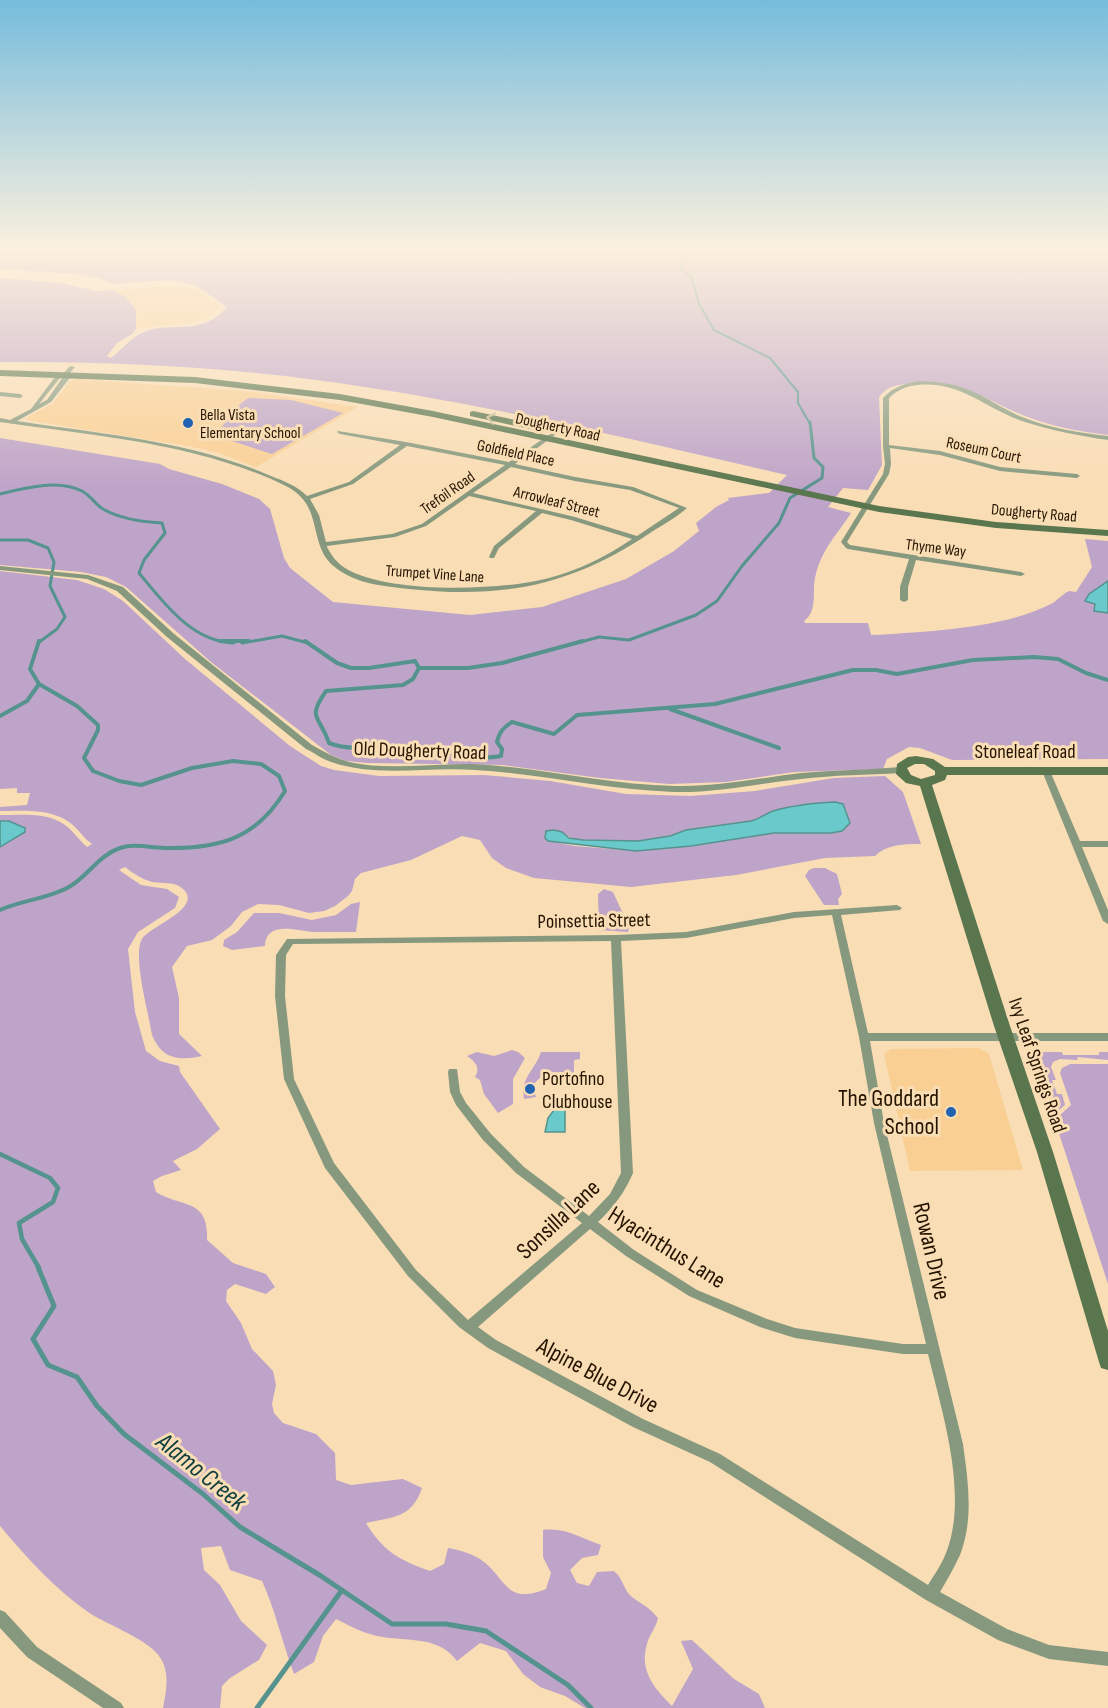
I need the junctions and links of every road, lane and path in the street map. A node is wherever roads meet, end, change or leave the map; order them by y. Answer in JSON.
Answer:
{"nodes":[{"id":1,"x":0,"y":366,"type":"edge"},
{"id":2,"x":69,"y":370,"type":"junction"},
{"id":3,"x":0,"y":373,"type":"edge"},
{"id":4,"x":0,"y":394,"type":"edge"},
{"id":5,"x":20,"y":396,"type":"dead end"},
{"id":6,"x":0,"y":420,"type":"edge"},
{"id":7,"x":10,"y":422,"type":"junction"},
{"id":8,"x":340,"y":432,"type":"dead end"},
{"id":9,"x":547,"y":435,"type":"junction"},
{"id":10,"x":1108,"y":438,"type":"edge"},
{"id":11,"x":406,"y":444,"type":"junction"},
{"id":12,"x":886,"y":446,"type":"junction"},
{"id":13,"x":510,"y":464,"type":"junction"},
{"id":14,"x":1077,"y":476,"type":"dead end"},
{"id":15,"x":469,"y":494,"type":"junction"},
{"id":16,"x":306,"y":498,"type":"junction"},
{"id":17,"x":869,"y":502,"type":"junction"},
{"id":18,"x":684,"y":508,"type":"joint"},
{"id":19,"x":542,"y":510,"type":"junction"},
{"id":20,"x":1108,"y":524,"type":"edge"},
{"id":21,"x":1108,"y":533,"type":"edge"},
{"id":22,"x":638,"y":538,"type":"junction"},
{"id":23,"x":324,"y":544,"type":"junction"},
{"id":24,"x":492,"y":557,"type":"dead end"},
{"id":25,"x":913,"y":558,"type":"junction"},
{"id":26,"x":0,"y":568,"type":"edge"},
{"id":27,"x":1021,"y":574,"type":"dead end"},
{"id":28,"x":904,"y":600,"type":"dead end"},
{"id":29,"x":900,"y":770,"type":"junction"},
{"id":30,"x":941,"y":771,"type":"junction"},
{"id":31,"x":1046,"y":771,"type":"junction"},
{"id":32,"x":1108,"y":771,"type":"edge"},
{"id":33,"x":925,"y":783,"type":"junction"},
{"id":34,"x":1076,"y":844,"type":"junction"},
{"id":35,"x":1108,"y":844,"type":"edge"},
{"id":36,"x":897,"y":908,"type":"dead end"},
{"id":37,"x":836,"y":913,"type":"junction"},
{"id":38,"x":1108,"y":921,"type":"edge"},
{"id":39,"x":616,"y":938,"type":"junction"},
{"id":40,"x":290,"y":941,"type":"joint"},
{"id":41,"x":864,"y":1037,"type":"junction"},
{"id":42,"x":1006,"y":1037,"type":"junction"},
{"id":43,"x":1108,"y":1037,"type":"edge"},
{"id":44,"x":453,"y":1072,"type":"dead end"},
{"id":45,"x":589,"y":1223,"type":"junction"},
{"id":46,"x":469,"y":1328,"type":"junction"},
{"id":47,"x":933,"y":1349,"type":"junction"},
{"id":48,"x":1108,"y":1362,"type":"edge"},
{"id":49,"x":931,"y":1594,"type":"junction"},
{"id":50,"x":0,"y":1617,"type":"edge"},
{"id":51,"x":1108,"y":1659,"type":"edge"},
{"id":52,"x":116,"y":1708,"type":"edge"}],
"edges":[{"from":1,"to":2,"type":"main road","name":"Dougherty Road"},
{"from":2,"to":3,"type":"main road","name":"Dougherty Road"},
{"from":2,"to":7,"type":"street"},
{"from":2,"to":9,"type":"main road","name":"Dougherty Road"},
{"from":4,"to":5,"type":"street"},
{"from":6,"to":7,"type":"street"},
{"from":7,"to":16,"type":"street"},
{"from":8,"to":11,"type":"street","name":"Goldfield Place"},
{"from":9,"to":13,"type":"street","name":"Trefoil Road"},
{"from":9,"to":17,"type":"main road","name":"Dougherty Road"},
{"from":10,"to":12,"type":"street"},
{"from":11,"to":13,"type":"street","name":"Goldfield Place"},
{"from":11,"to":16,"type":"street"},
{"from":12,"to":14,"type":"street","name":"Roseum Court"},
{"from":12,"to":17,"type":"street"},
{"from":13,"to":15,"type":"street","name":"Trefoil Road"},
{"from":13,"to":18,"type":"street","name":"Goldfield Place"},
{"from":15,"to":19,"type":"street","name":"Arrowleaf Street"},
{"from":15,"to":23,"type":"street","name":"Trefoil Road"},
{"from":16,"to":23,"type":"street","name":"Trumpet Vine Lane"},
{"from":17,"to":20,"type":"main road","name":"Dougherty Road"},
{"from":17,"to":21,"type":"main road","name":"Dougherty Road"},
{"from":17,"to":25,"type":"street","name":"Thyme Way"},
{"from":18,"to":22,"type":"street","name":"Trumpet Vine Lane"},
{"from":19,"to":22,"type":"street","name":"Arrowleaf Street"},
{"from":19,"to":24,"type":"street"},
{"from":22,"to":23,"type":"street","name":"Trumpet Vine Lane"},
{"from":25,"to":27,"type":"street","name":"Thyme Way"},
{"from":25,"to":28,"type":"street"},
{"from":26,"to":29,"type":"street","name":"Old Dougherty Road"},
{"from":29,"to":30,"type":"main road"},
{"from":29,"to":33,"type":"main road"},
{"from":30,"to":31,"type":"main road","name":"Stoneleaf Road"},
{"from":30,"to":33,"type":"main road"},
{"from":31,"to":32,"type":"main road","name":"Stoneleaf Road"},
{"from":31,"to":34,"type":"street"},
{"from":33,"to":42,"type":"main road","name":"Ivy Leaf Springs Road"},
{"from":34,"to":35,"type":"street"},
{"from":34,"to":38,"type":"street"},
{"from":36,"to":37,"type":"street","name":"Poinsettia Street"},
{"from":37,"to":39,"type":"street","name":"Poinsettia Street"},
{"from":37,"to":41,"type":"street","name":"Rowan Drive"},
{"from":39,"to":40,"type":"street","name":"Poinsettia Street"},
{"from":39,"to":45,"type":"street","name":"Sonsilla Lane"},
{"from":40,"to":46,"type":"street","name":"Alpine Blue Drive"},
{"from":41,"to":42,"type":"street"},
{"from":41,"to":47,"type":"street","name":"Rowan Drive"},
{"from":42,"to":43,"type":"street"},
{"from":42,"to":48,"type":"main road","name":"Ivy Leaf Springs Road"},
{"from":44,"to":45,"type":"street","name":"Hyacinthus Lane"},
{"from":45,"to":46,"type":"street","name":"Sonsilla Lane"},
{"from":45,"to":47,"type":"street","name":"Hyacinthus Lane"},
{"from":46,"to":49,"type":"street","name":"Alpine Blue Drive"},
{"from":47,"to":49,"type":"street","name":"Rowan Drive"},
{"from":49,"to":51,"type":"street","name":"Alpine Blue Drive"},
{"from":50,"to":52,"type":"street"}]}
